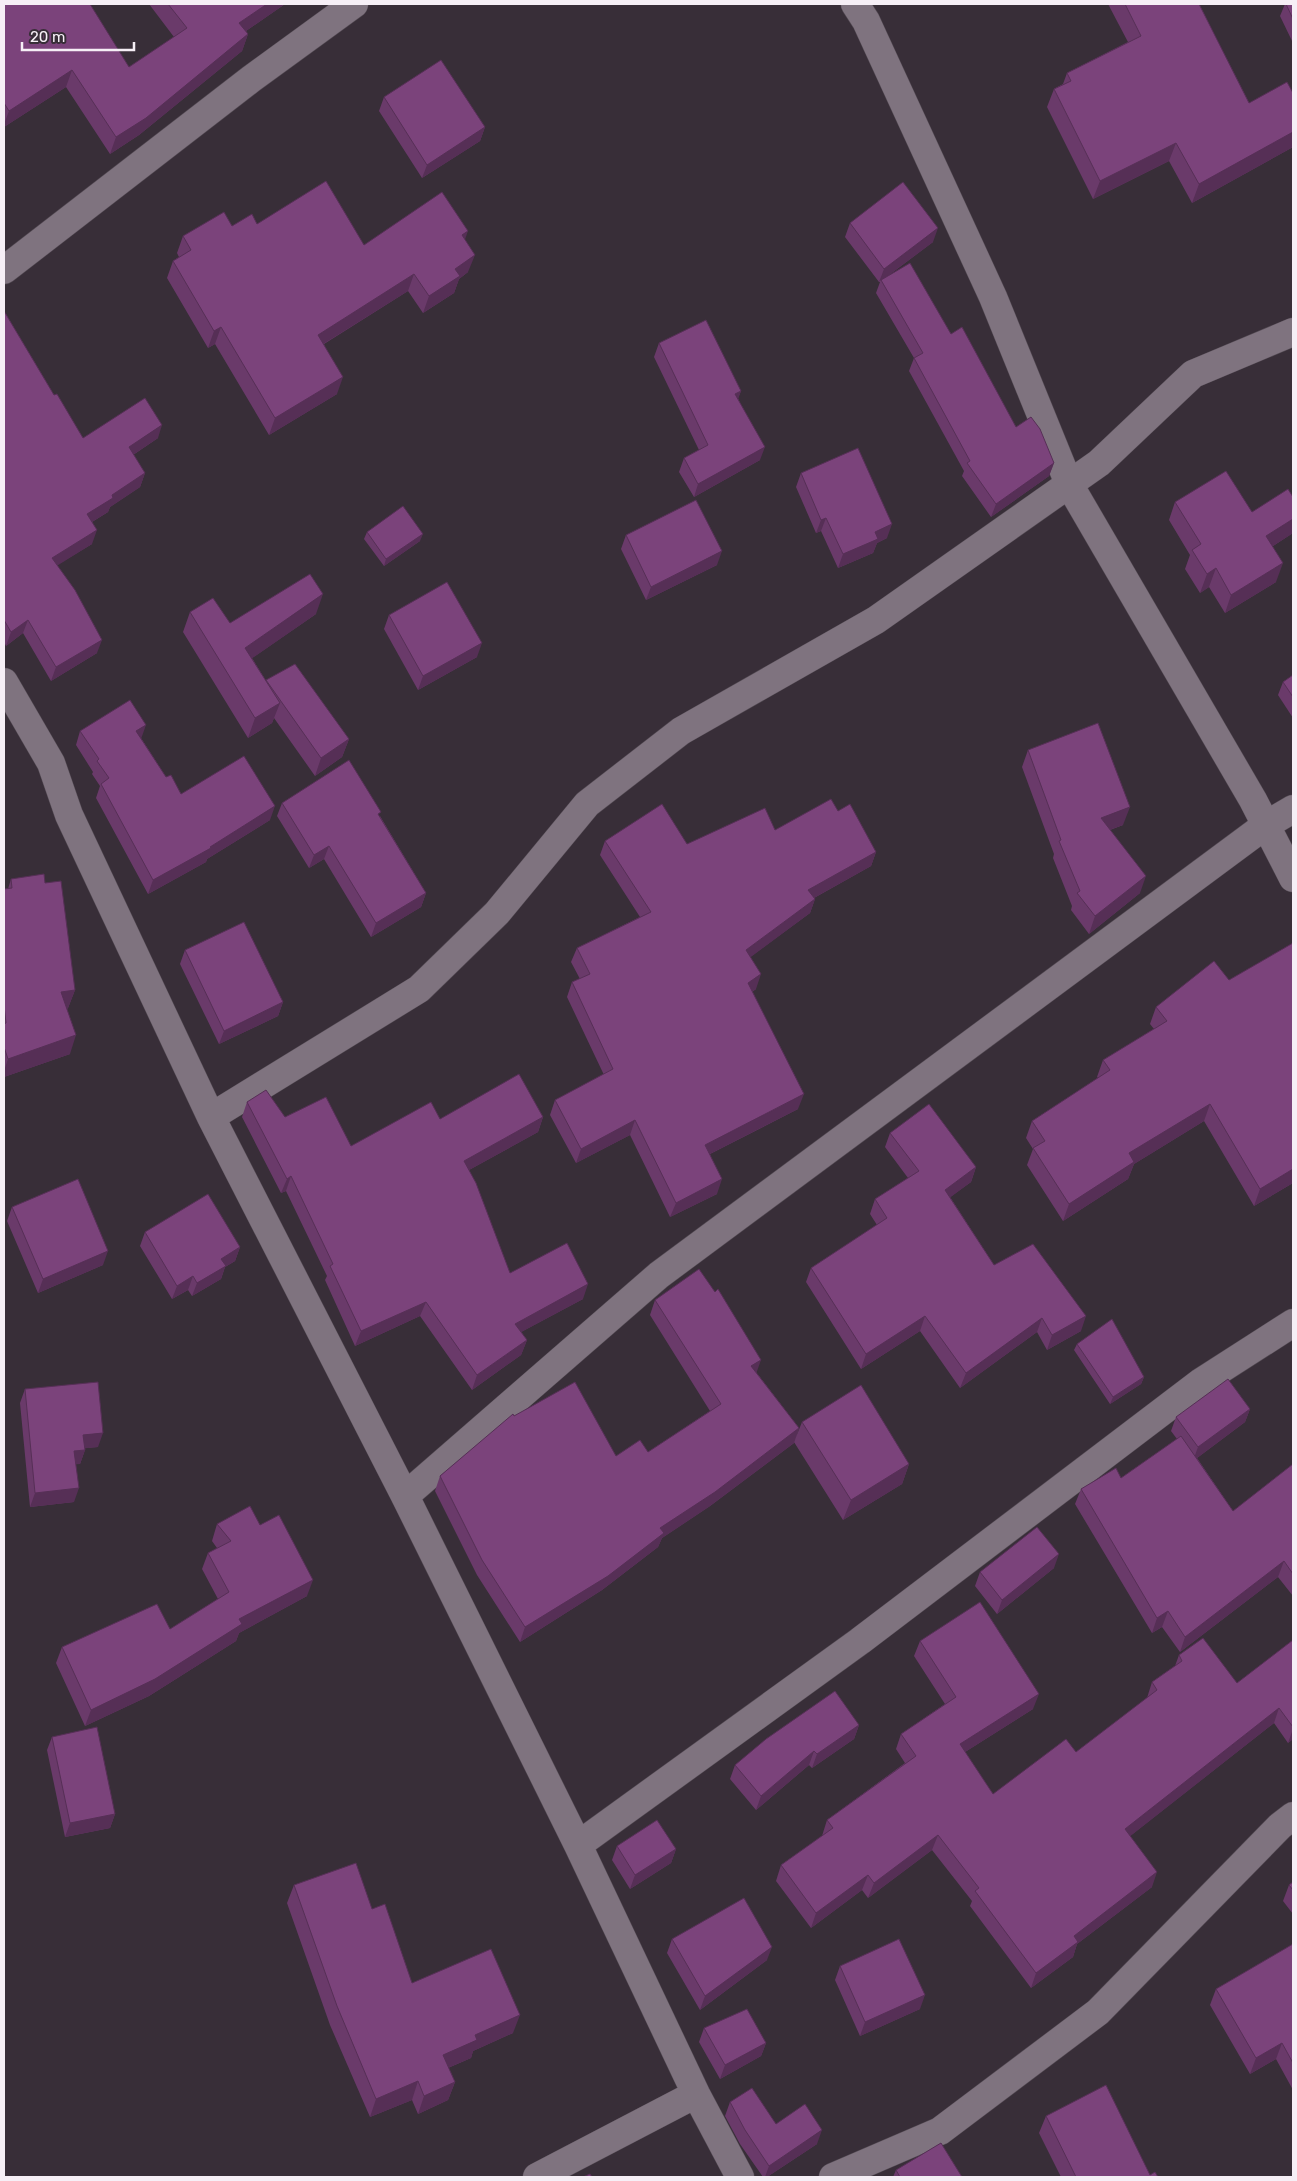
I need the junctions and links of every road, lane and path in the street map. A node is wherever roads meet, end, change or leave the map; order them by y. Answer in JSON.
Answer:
{"nodes":[{"id":1,"x":354,"y":4,"type":"edge"},
{"id":2,"x":855,"y":4,"type":"edge"},
{"id":3,"x":4,"y":270,"type":"edge"},
{"id":4,"x":1293,"y":332,"type":"edge"},
{"id":5,"x":1070,"y":484,"type":"junction"},
{"id":6,"x":4,"y":682,"type":"edge"},
{"id":7,"x":1293,"y":809,"type":"edge"},
{"id":8,"x":1266,"y":825,"type":"junction"},
{"id":9,"x":1293,"y":878,"type":"edge"},
{"id":10,"x":211,"y":1117,"type":"junction"},
{"id":11,"x":1293,"y":1323,"type":"edge"},
{"id":12,"x":405,"y":1496,"type":"junction"},
{"id":13,"x":1293,"y":1816,"type":"edge"},
{"id":14,"x":578,"y":1845,"type":"junction"},
{"id":15,"x":696,"y":2094,"type":"junction"},
{"id":16,"x":537,"y":2177,"type":"edge"},
{"id":17,"x":740,"y":2177,"type":"edge"},
{"id":18,"x":834,"y":2177,"type":"edge"}],
"edges":[{"from":1,"to":3,"type":"street"},
{"from":2,"to":5,"type":"street"},
{"from":4,"to":5,"type":"street"},
{"from":5,"to":8,"type":"street"},
{"from":5,"to":10,"type":"street"},
{"from":6,"to":10,"type":"street"},
{"from":7,"to":8,"type":"street"},
{"from":8,"to":9,"type":"street"},
{"from":8,"to":12,"type":"street"},
{"from":10,"to":12,"type":"street"},
{"from":11,"to":14,"type":"street"},
{"from":12,"to":14,"type":"street"},
{"from":13,"to":18,"type":"street"},
{"from":14,"to":15,"type":"street"},
{"from":15,"to":16,"type":"street"},
{"from":15,"to":17,"type":"street"}]}
